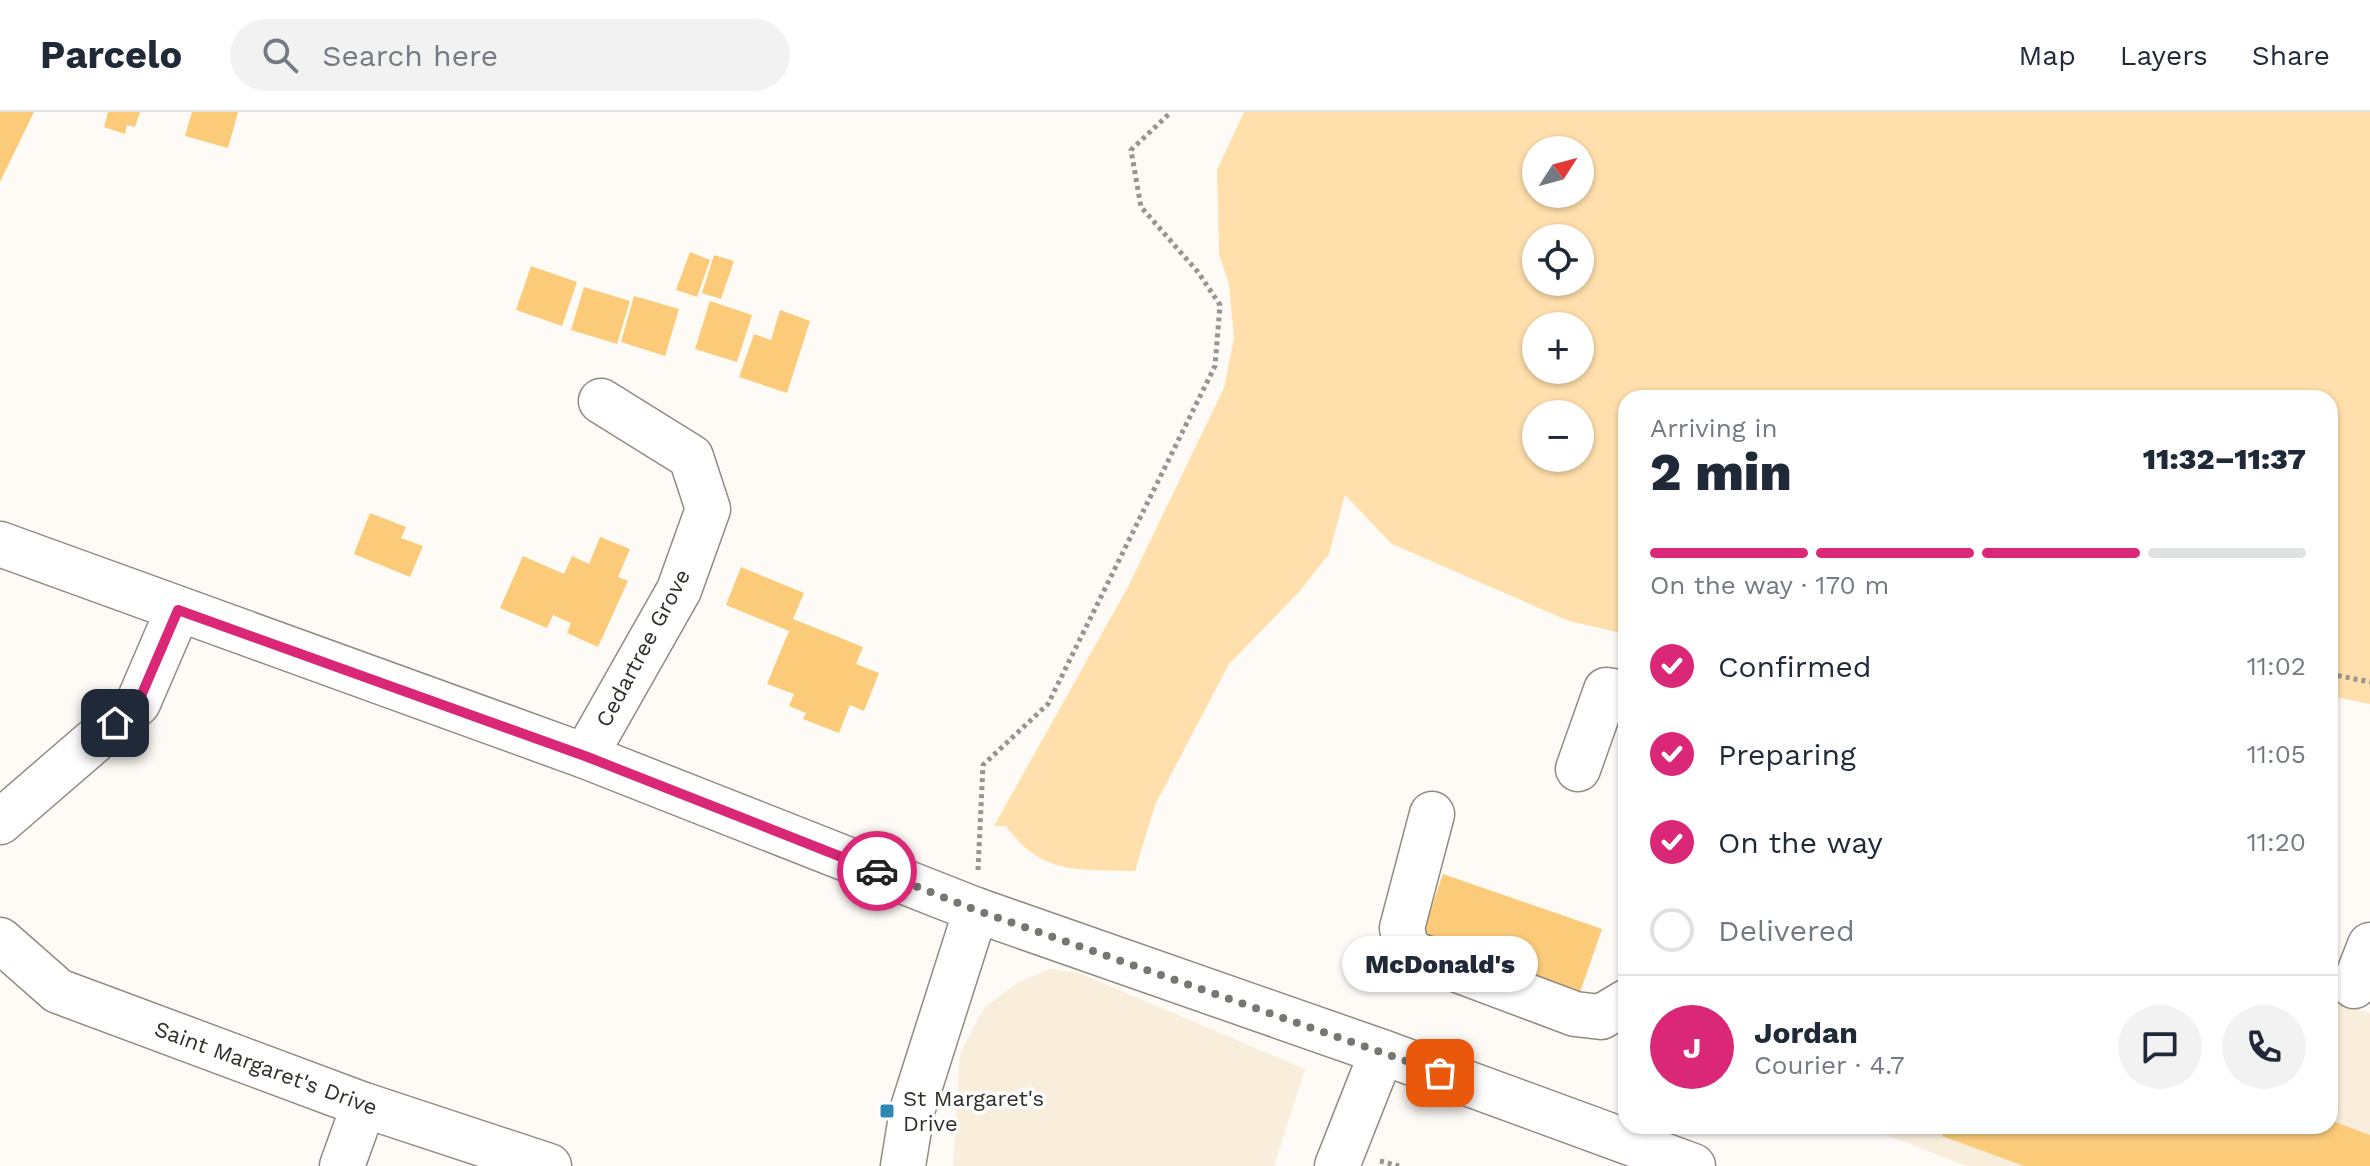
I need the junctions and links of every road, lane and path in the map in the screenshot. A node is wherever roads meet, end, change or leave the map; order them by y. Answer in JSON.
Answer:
{"nodes":[{"id":1,"x":1171,"y":112,"type":"edge"},
{"id":2,"x":601,"y":401,"type":"dead end"},
{"id":3,"x":0,"y":544,"type":"edge"},
{"id":4,"x":178,"y":610,"type":"junction"},
{"id":5,"x":2338,"y":676,"type":"edge"},
{"id":6,"x":2370,"y":682,"type":"edge"},
{"id":7,"x":1602,"y":688,"type":"edge"},
{"id":8,"x":585,"y":756,"type":"junction"},
{"id":9,"x":1578,"y":769,"type":"dead end"},
{"id":10,"x":1432,"y":814,"type":"dead end"},
{"id":11,"x":0,"y":822,"type":"edge"},
{"id":12,"x":976,"y":910,"type":"junction"},
{"id":13,"x":0,"y":940,"type":"edge"},
{"id":14,"x":2370,"y":945,"type":"edge"},
{"id":15,"x":2351,"y":985,"type":"edge"},
{"id":16,"x":1618,"y":1007,"type":"edge"},
{"id":17,"x":1382,"y":1052,"type":"junction"},
{"id":18,"x":364,"y":1105,"type":"junction"},
{"id":19,"x":1618,"y":1127,"type":"edge"},
{"id":20,"x":1651,"y":1137,"type":"edge"},
{"id":21,"x":342,"y":1166,"type":"edge"},
{"id":22,"x":549,"y":1166,"type":"edge"},
{"id":23,"x":903,"y":1166,"type":"edge"},
{"id":24,"x":1337,"y":1166,"type":"edge"},
{"id":25,"x":1693,"y":1166,"type":"edge"}],
"edges":[{"from":1,"to":12,"type":"path"},
{"from":2,"to":8,"type":"main road","name":"Cedartree Grove"},
{"from":3,"to":4,"type":"main road"},
{"from":4,"to":8,"type":"main road"},
{"from":4,"to":11,"type":"main road"},
{"from":5,"to":6,"type":"path"},
{"from":7,"to":9,"type":"main road"},
{"from":8,"to":12,"type":"main road"},
{"from":10,"to":16,"type":"main road"},
{"from":12,"to":17,"type":"main road"},
{"from":12,"to":23,"type":"main road"},
{"from":13,"to":18,"type":"main road","name":"Saint Margaret's Drive"},
{"from":14,"to":15,"type":"main road"},
{"from":17,"to":19,"type":"main road"},
{"from":17,"to":24,"type":"main road"},
{"from":18,"to":21,"type":"main road"},
{"from":18,"to":22,"type":"main road","name":"Saint Margaret's Drive"},
{"from":20,"to":25,"type":"main road"}]}
